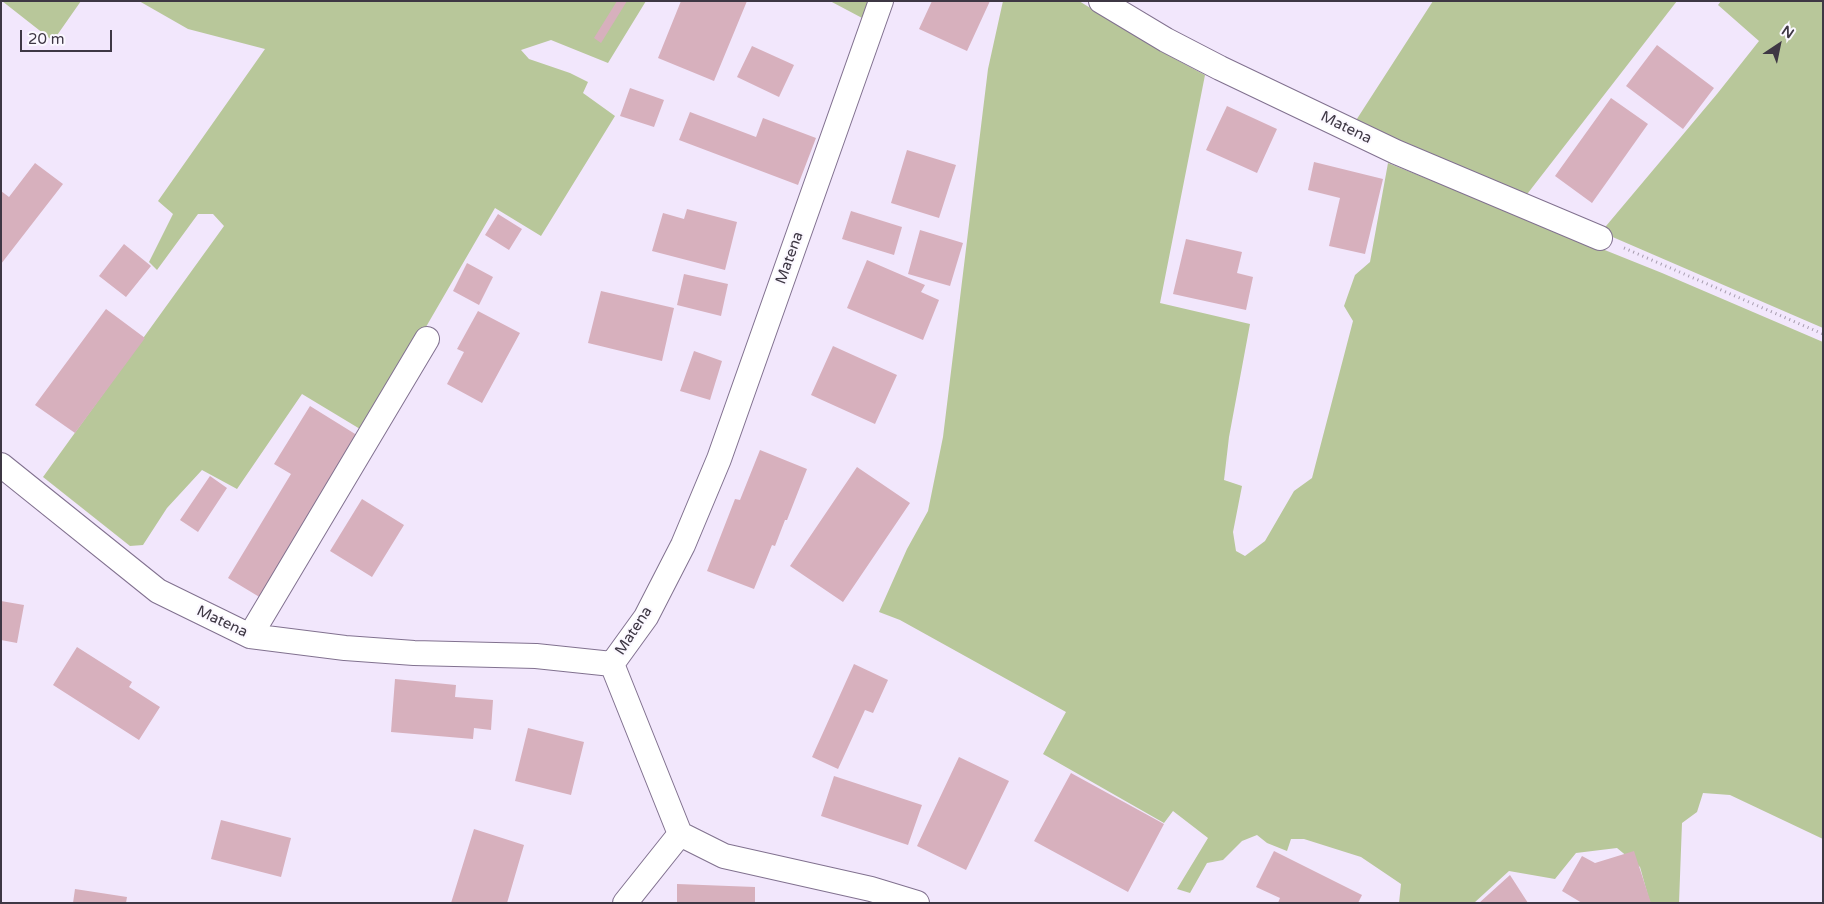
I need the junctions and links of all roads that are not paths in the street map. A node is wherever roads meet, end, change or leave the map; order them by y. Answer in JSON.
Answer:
{"nodes":[{"id":1,"x":881,"y":1,"type":"edge"},
{"id":2,"x":1101,"y":1,"type":"edge"},
{"id":3,"x":1600,"y":238,"type":"road end"},
{"id":4,"x":427,"y":339,"type":"dead end"},
{"id":5,"x":1,"y":465,"type":"edge"},
{"id":6,"x":250,"y":636,"type":"junction"},
{"id":7,"x":612,"y":664,"type":"junction"},
{"id":8,"x":680,"y":834,"type":"junction"},
{"id":9,"x":625,"y":903,"type":"edge"},
{"id":10,"x":917,"y":903,"type":"edge"}],
"edges":[{"from":1,"to":7,"type":"street","name":"Matena"},
{"from":2,"to":3,"type":"street","name":"Matena"},
{"from":4,"to":6,"type":"street"},
{"from":5,"to":6,"type":"street","name":"Matena"},
{"from":6,"to":7,"type":"street","name":"Matena"},
{"from":7,"to":8,"type":"street"},
{"from":8,"to":9,"type":"street"},
{"from":8,"to":10,"type":"street"}]}
